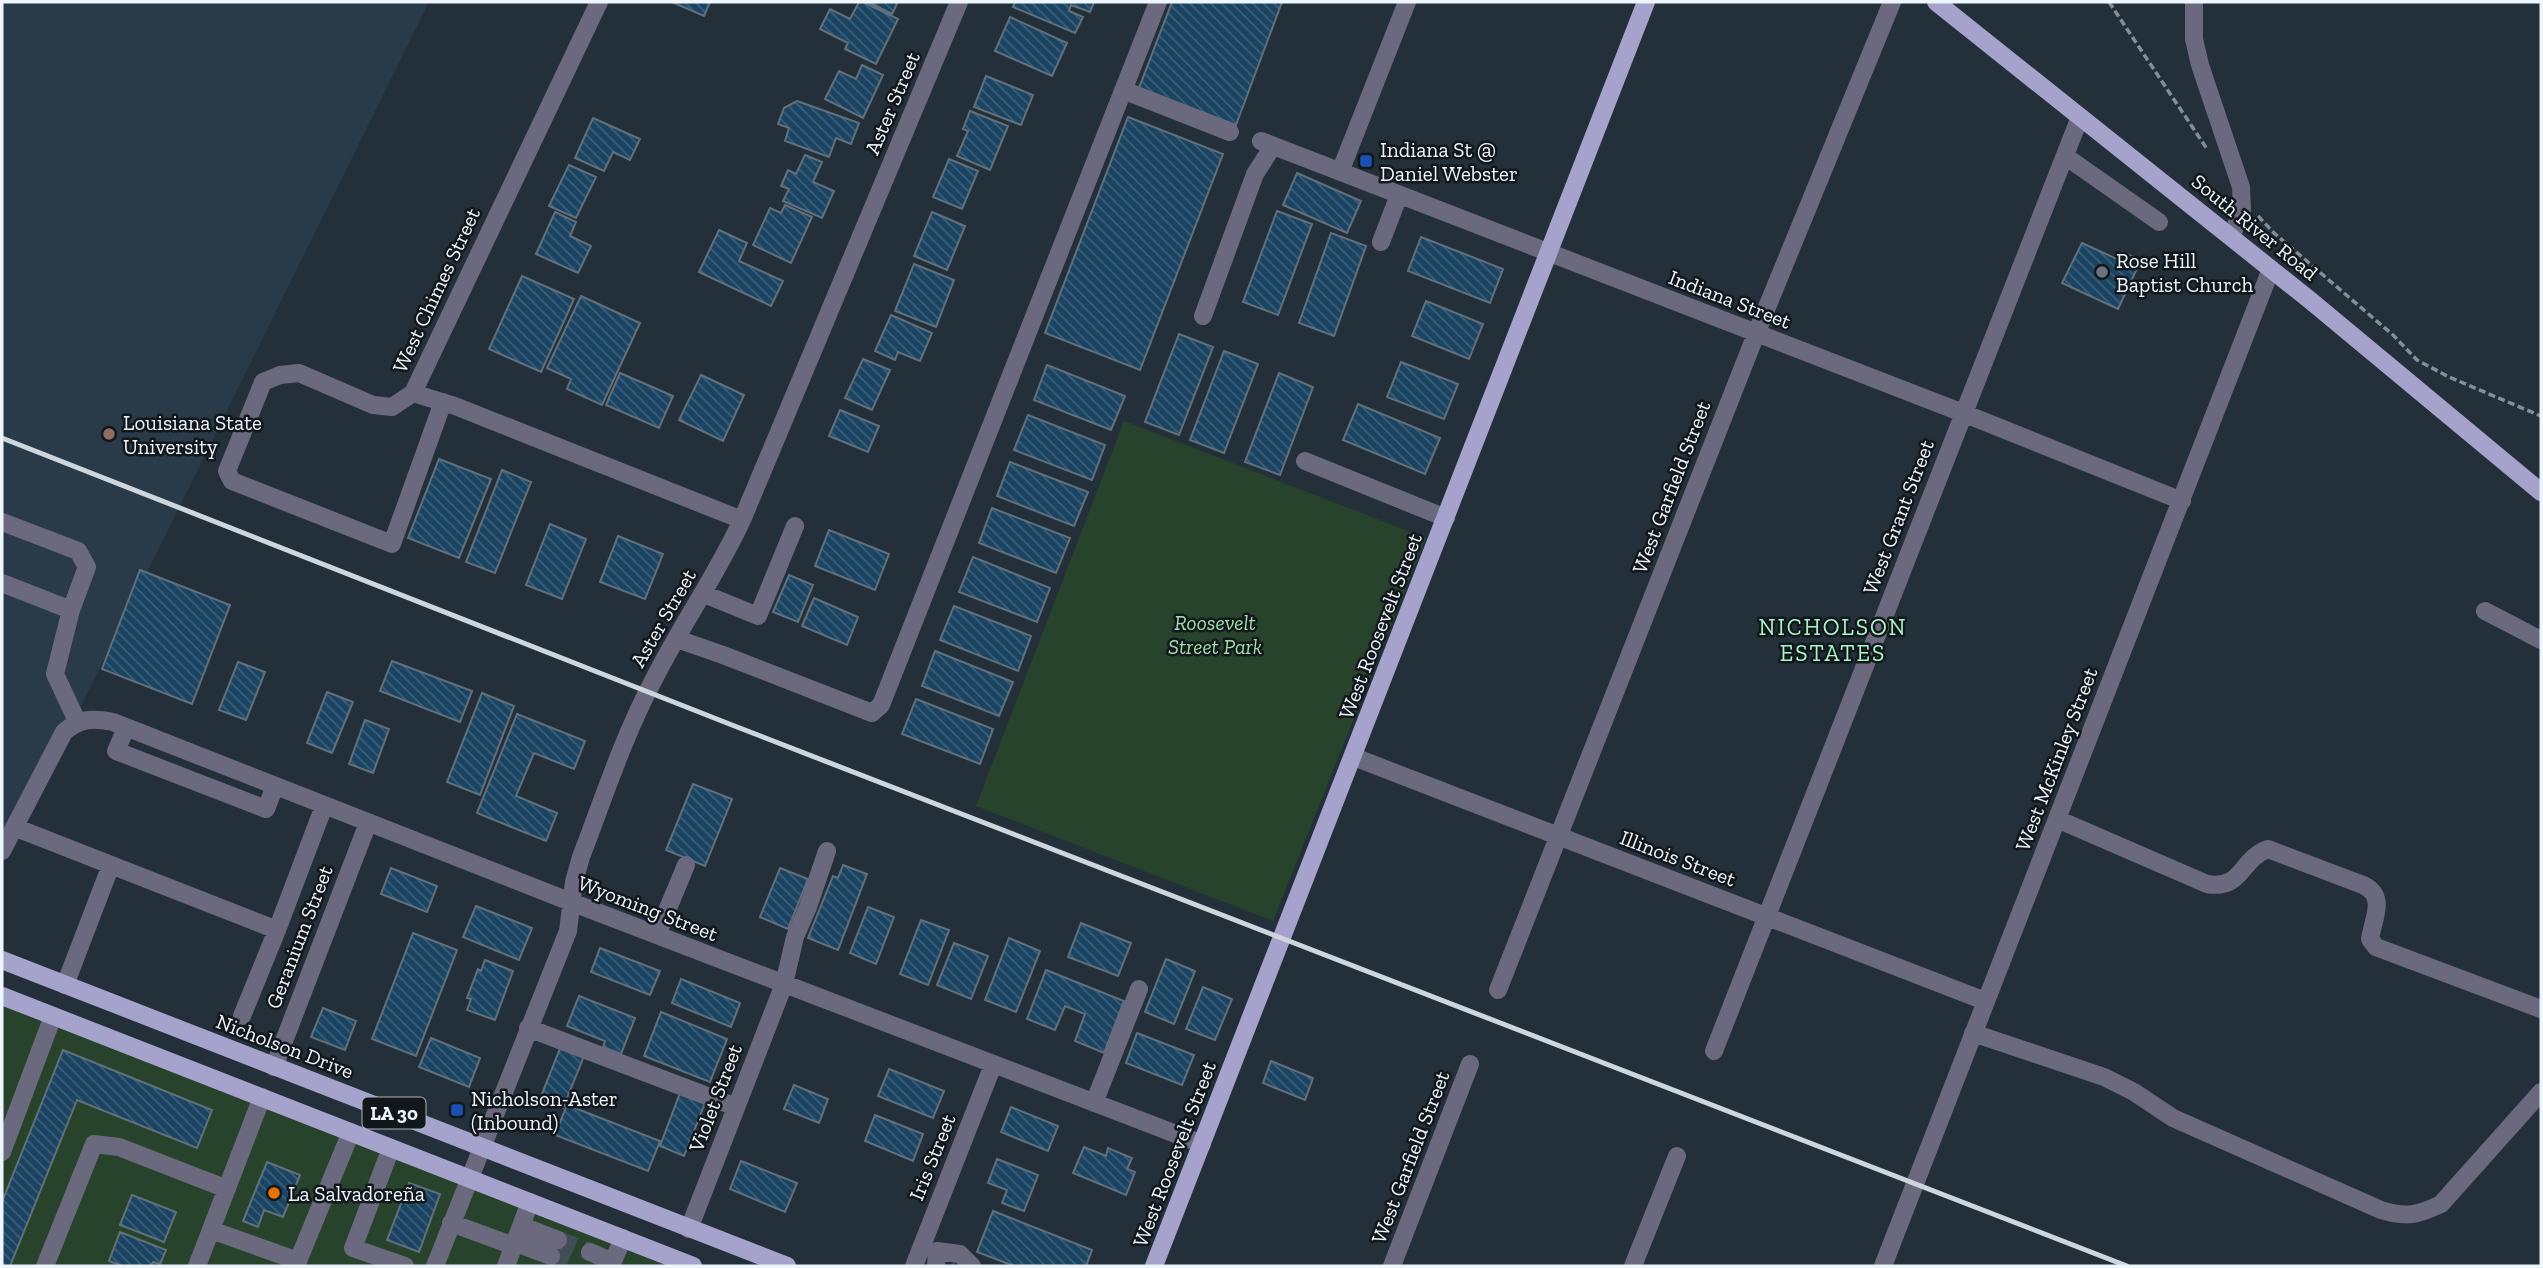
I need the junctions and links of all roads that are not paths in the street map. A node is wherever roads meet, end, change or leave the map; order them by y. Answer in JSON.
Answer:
{"nodes":[{"id":1,"x":599,"y":2,"type":"edge"},
{"id":2,"x":959,"y":2,"type":"edge"},
{"id":3,"x":1158,"y":2,"type":"edge"},
{"id":4,"x":1407,"y":2,"type":"edge"},
{"id":5,"x":1646,"y":2,"type":"edge"},
{"id":6,"x":1892,"y":2,"type":"edge"},
{"id":7,"x":1936,"y":2,"type":"edge"},
{"id":8,"x":2194,"y":2,"type":"edge"},
{"id":9,"x":1123,"y":90,"type":"junction"},
{"id":10,"x":2080,"y":117,"type":"junction"},
{"id":11,"x":1230,"y":132,"type":"dead end"},
{"id":12,"x":2065,"y":156,"type":"junction"},
{"id":13,"x":1340,"y":172,"type":"junction"},
{"id":14,"x":1399,"y":195,"type":"junction"},
{"id":15,"x":2159,"y":222,"type":"dead end"},
{"id":16,"x":2231,"y":237,"type":"junction"},
{"id":17,"x":1381,"y":242,"type":"dead end"},
{"id":18,"x":1548,"y":253,"type":"junction"},
{"id":19,"x":2271,"y":269,"type":"junction"},
{"id":20,"x":1203,"y":316,"type":"dead end"},
{"id":21,"x":1756,"y":334,"type":"junction"},
{"id":22,"x":413,"y":393,"type":"junction"},
{"id":23,"x":443,"y":402,"type":"junction"},
{"id":24,"x":1963,"y":412,"type":"junction"},
{"id":25,"x":1305,"y":461,"type":"dead end"},
{"id":26,"x":2541,"y":492,"type":"edge"},
{"id":27,"x":2182,"y":501,"type":"junction"},
{"id":28,"x":1446,"y":518,"type":"junction"},
{"id":29,"x":742,"y":520,"type":"junction"},
{"id":30,"x":2,"y":522,"type":"edge"},
{"id":31,"x":795,"y":526,"type":"dead end"},
{"id":32,"x":2,"y":583,"type":"edge"},
{"id":33,"x":704,"y":594,"type":"junction"},
{"id":34,"x":71,"y":610,"type":"junction"},
{"id":35,"x":2485,"y":611,"type":"dead end"},
{"id":36,"x":677,"y":639,"type":"junction"},
{"id":37,"x":2541,"y":640,"type":"edge"},
{"id":38,"x":77,"y":721,"type":"junction"},
{"id":39,"x":126,"y":728,"type":"junction"},
{"id":40,"x":1354,"y":757,"type":"junction"},
{"id":41,"x":275,"y":786,"type":"junction"},
{"id":42,"x":324,"y":806,"type":"junction"},
{"id":43,"x":2057,"y":819,"type":"junction"},
{"id":44,"x":368,"y":823,"type":"junction"},
{"id":45,"x":14,"y":827,"type":"junction"},
{"id":46,"x":1559,"y":835,"type":"junction"},
{"id":47,"x":2,"y":851,"type":"edge"},
{"id":48,"x":827,"y":851,"type":"dead end"},
{"id":49,"x":111,"y":865,"type":"junction"},
{"id":50,"x":686,"y":865,"type":"dead end"},
{"id":51,"x":571,"y":902,"type":"junction"},
{"id":52,"x":1767,"y":917,"type":"junction"},
{"id":53,"x":277,"y":930,"type":"junction"},
{"id":54,"x":657,"y":935,"type":"junction"},
{"id":55,"x":2,"y":960,"type":"edge"},
{"id":56,"x":2,"y":971,"type":"edge"},
{"id":57,"x":784,"y":984,"type":"junction"},
{"id":58,"x":65,"y":985,"type":"junction"},
{"id":59,"x":1139,"y":989,"type":"dead end"},
{"id":60,"x":1498,"y":990,"type":"dead end"},
{"id":61,"x":2,"y":996,"type":"edge"},
{"id":62,"x":100,"y":999,"type":"junction"},
{"id":63,"x":1985,"y":1001,"type":"junction"},
{"id":64,"x":2541,"y":1009,"type":"edge"},
{"id":65,"x":53,"y":1016,"type":"junction"},
{"id":66,"x":242,"y":1016,"type":"dead end"},
{"id":67,"x":528,"y":1028,"type":"junction"},
{"id":68,"x":1973,"y":1033,"type":"junction"},
{"id":69,"x":1714,"y":1051,"type":"dead end"},
{"id":70,"x":1470,"y":1064,"type":"dead end"},
{"id":71,"x":993,"y":1066,"type":"junction"},
{"id":72,"x":274,"y":1067,"type":"junction"},
{"id":73,"x":2541,"y":1092,"type":"edge"},
{"id":74,"x":262,"y":1097,"type":"junction"},
{"id":75,"x":1094,"y":1103,"type":"junction"},
{"id":76,"x":736,"y":1107,"type":"junction"},
{"id":77,"x":351,"y":1132,"type":"junction"},
{"id":78,"x":1202,"y":1144,"type":"junction"},
{"id":79,"x":481,"y":1147,"type":"junction"},
{"id":80,"x":391,"y":1148,"type":"junction"},
{"id":81,"x":2,"y":1152,"type":"edge"},
{"id":82,"x":1677,"y":1156,"type":"dead end"},
{"id":83,"x":469,"y":1178,"type":"junction"},
{"id":84,"x":227,"y":1189,"type":"junction"},
{"id":85,"x":530,"y":1202,"type":"junction"},
{"id":86,"x":451,"y":1223,"type":"junction"},
{"id":87,"x":690,"y":1229,"type":"junction"},
{"id":88,"x":211,"y":1230,"type":"junction"},
{"id":89,"x":517,"y":1238,"type":"junction"},
{"id":90,"x":623,"y":1238,"type":"junction"},
{"id":91,"x":554,"y":1248,"type":"tunnel mouth"},
{"id":92,"x":590,"y":1252,"type":"tunnel mouth"},
{"id":93,"x":937,"y":1256,"type":"edge"},
{"id":94,"x":612,"y":1264,"type":"edge"},
{"id":95,"x":682,"y":1264,"type":"edge"},
{"id":96,"x":45,"y":1266,"type":"edge"},
{"id":97,"x":197,"y":1266,"type":"edge"},
{"id":98,"x":405,"y":1266,"type":"edge"},
{"id":99,"x":435,"y":1266,"type":"edge"},
{"id":100,"x":506,"y":1266,"type":"edge"},
{"id":101,"x":787,"y":1266,"type":"edge"},
{"id":102,"x":914,"y":1266,"type":"edge"},
{"id":103,"x":972,"y":1266,"type":"edge"},
{"id":104,"x":1154,"y":1266,"type":"edge"},
{"id":105,"x":1392,"y":1266,"type":"edge"},
{"id":106,"x":1633,"y":1266,"type":"edge"},
{"id":107,"x":1882,"y":1266,"type":"edge"}],
"edges":[{"from":1,"to":22,"type":"street","name":"West Chimes Street"},
{"from":2,"to":29,"type":"street","name":"Aster Street"},
{"from":3,"to":9,"type":"street"},
{"from":4,"to":13,"type":"street"},
{"from":5,"to":18,"type":"main road","name":"West Roosevelt Street"},
{"from":6,"to":21,"type":"street","name":"West Garfield Street"},
{"from":7,"to":10,"type":"main road","name":"South River Road"},
{"from":8,"to":16,"type":"street"},
{"from":9,"to":11,"type":"street"},
{"from":9,"to":36,"type":"street"},
{"from":10,"to":12,"type":"street","name":"West Grant Street"},
{"from":10,"to":16,"type":"main road","name":"South River Road"},
{"from":12,"to":15,"type":"street"},
{"from":12,"to":24,"type":"street","name":"West Grant Street"},
{"from":13,"to":14,"type":"street","name":"Indiana Street"},
{"from":13,"to":20,"type":"street","name":"Indiana Street"},
{"from":14,"to":17,"type":"street"},
{"from":14,"to":18,"type":"street","name":"Indiana Street"},
{"from":16,"to":19,"type":"main road","name":"South River Road"},
{"from":18,"to":21,"type":"street","name":"Indiana Street"},
{"from":18,"to":28,"type":"main road","name":"West Roosevelt Street"},
{"from":19,"to":26,"type":"main road","name":"South River Road"},
{"from":19,"to":27,"type":"street","name":"West McKinley Street"},
{"from":21,"to":24,"type":"street","name":"Indiana Street"},
{"from":21,"to":46,"type":"street","name":"West Garfield Street"},
{"from":22,"to":23,"type":"street","name":"West Chimes Street"},
{"from":22,"to":23,"type":"street"},
{"from":23,"to":29,"type":"street","name":"West Chimes Street"},
{"from":24,"to":27,"type":"street","name":"Indiana Street"},
{"from":24,"to":52,"type":"street","name":"West Grant Street"},
{"from":25,"to":28,"type":"street"},
{"from":27,"to":43,"type":"street","name":"West McKinley Street"},
{"from":28,"to":40,"type":"main road","name":"West Roosevelt Street"},
{"from":29,"to":33,"type":"street","name":"Aster Street"},
{"from":30,"to":34,"type":"street"},
{"from":31,"to":33,"type":"street"},
{"from":32,"to":34,"type":"street"},
{"from":33,"to":36,"type":"street","name":"Aster Street"},
{"from":34,"to":38,"type":"street"},
{"from":35,"to":37,"type":"street"},
{"from":36,"to":51,"type":"street","name":"Aster Street"},
{"from":38,"to":39,"type":"street","name":"Wyoming Street"},
{"from":38,"to":45,"type":"street"},
{"from":39,"to":41,"type":"street","name":"Wyoming Street"},
{"from":39,"to":41,"type":"street"},
{"from":40,"to":46,"type":"street","name":"Illinois Street"},
{"from":40,"to":78,"type":"main road","name":"West Roosevelt Street"},
{"from":41,"to":42,"type":"street","name":"Wyoming Street"},
{"from":42,"to":44,"type":"street","name":"Wyoming Street"},
{"from":42,"to":53,"type":"street"},
{"from":43,"to":63,"type":"street","name":"West McKinley Street"},
{"from":43,"to":64,"type":"street"},
{"from":44,"to":51,"type":"street","name":"Wyoming Street"},
{"from":44,"to":72,"type":"street","name":"Geranium Street"},
{"from":45,"to":47,"type":"street"},
{"from":45,"to":49,"type":"street"},
{"from":46,"to":52,"type":"street","name":"Illinois Street"},
{"from":46,"to":60,"type":"street","name":"West Garfield Street"},
{"from":48,"to":57,"type":"street","name":"Violet Street"},
{"from":49,"to":53,"type":"street"},
{"from":49,"to":58,"type":"street"},
{"from":50,"to":54,"type":"street"},
{"from":51,"to":54,"type":"street","name":"Wyoming Street"},
{"from":51,"to":67,"type":"street","name":"Aster Street"},
{"from":52,"to":63,"type":"street","name":"Illinois Street"},
{"from":52,"to":69,"type":"street","name":"West Grant Street"},
{"from":53,"to":66,"type":"street"},
{"from":54,"to":57,"type":"street","name":"Wyoming Street"},
{"from":55,"to":58,"type":"main road","name":"Nicholson Drive","number":"LA 30"},
{"from":56,"to":62,"type":"main road"},
{"from":57,"to":71,"type":"street","name":"Wyoming Street"},
{"from":57,"to":76,"type":"street","name":"Violet Street"},
{"from":58,"to":62,"type":"main road","name":"Nicholson Drive","number":"LA 30"},
{"from":59,"to":75,"type":"street"},
{"from":61,"to":65,"type":"main road","number":"LA 30"},
{"from":62,"to":72,"type":"main road","name":"Nicholson Drive","number":"LA 30"},
{"from":63,"to":68,"type":"street","name":"West McKinley Street"},
{"from":65,"to":74,"type":"main road","number":"LA 30"},
{"from":65,"to":81,"type":"street"},
{"from":67,"to":76,"type":"street"},
{"from":67,"to":79,"type":"street","name":"Aster Street"},
{"from":68,"to":73,"type":"street"},
{"from":68,"to":107,"type":"street","name":"West McKinley Street"},
{"from":70,"to":105,"type":"street","name":"West Garfield Street"},
{"from":71,"to":75,"type":"street","name":"Wyoming Street"},
{"from":71,"to":93,"type":"street","name":"Iris Street"},
{"from":72,"to":79,"type":"main road","name":"Nicholson Drive","number":"LA 30"},
{"from":74,"to":77,"type":"main road","number":"LA 30"},
{"from":74,"to":84,"type":"street"},
{"from":75,"to":78,"type":"street","name":"Wyoming Street"},
{"from":76,"to":87,"type":"street","name":"Violet Street"},
{"from":77,"to":80,"type":"main road","number":"LA 30"},
{"from":77,"to":88,"type":"street"},
{"from":78,"to":104,"type":"main road","name":"West Roosevelt Street"},
{"from":79,"to":83,"type":"street","name":"Aster Street"},
{"from":79,"to":87,"type":"main road","name":"Nicholson Drive","number":"LA 30"},
{"from":80,"to":83,"type":"main road","number":"LA 30"},
{"from":80,"to":98,"type":"street"},
{"from":82,"to":106,"type":"street"},
{"from":83,"to":85,"type":"main road","number":"LA 30"},
{"from":83,"to":86,"type":"street","name":"Aster Street"},
{"from":84,"to":88,"type":"street"},
{"from":84,"to":96,"type":"street"},
{"from":85,"to":89,"type":"street"},
{"from":85,"to":90,"type":"main road","number":"LA 30"},
{"from":86,"to":89,"type":"street"},
{"from":86,"to":99,"type":"street","name":"Aster Street"},
{"from":87,"to":101,"type":"main road","name":"Nicholson Drive","number":"LA 30"},
{"from":88,"to":97,"type":"street"},
{"from":89,"to":91,"type":"street"},
{"from":89,"to":100,"type":"street"},
{"from":90,"to":94,"type":"street"},
{"from":90,"to":95,"type":"main road","number":"LA 30"},
{"from":92,"to":94,"type":"street"},
{"from":93,"to":102,"type":"street","name":"Iris Street"},
{"from":93,"to":103,"type":"street"}]}
